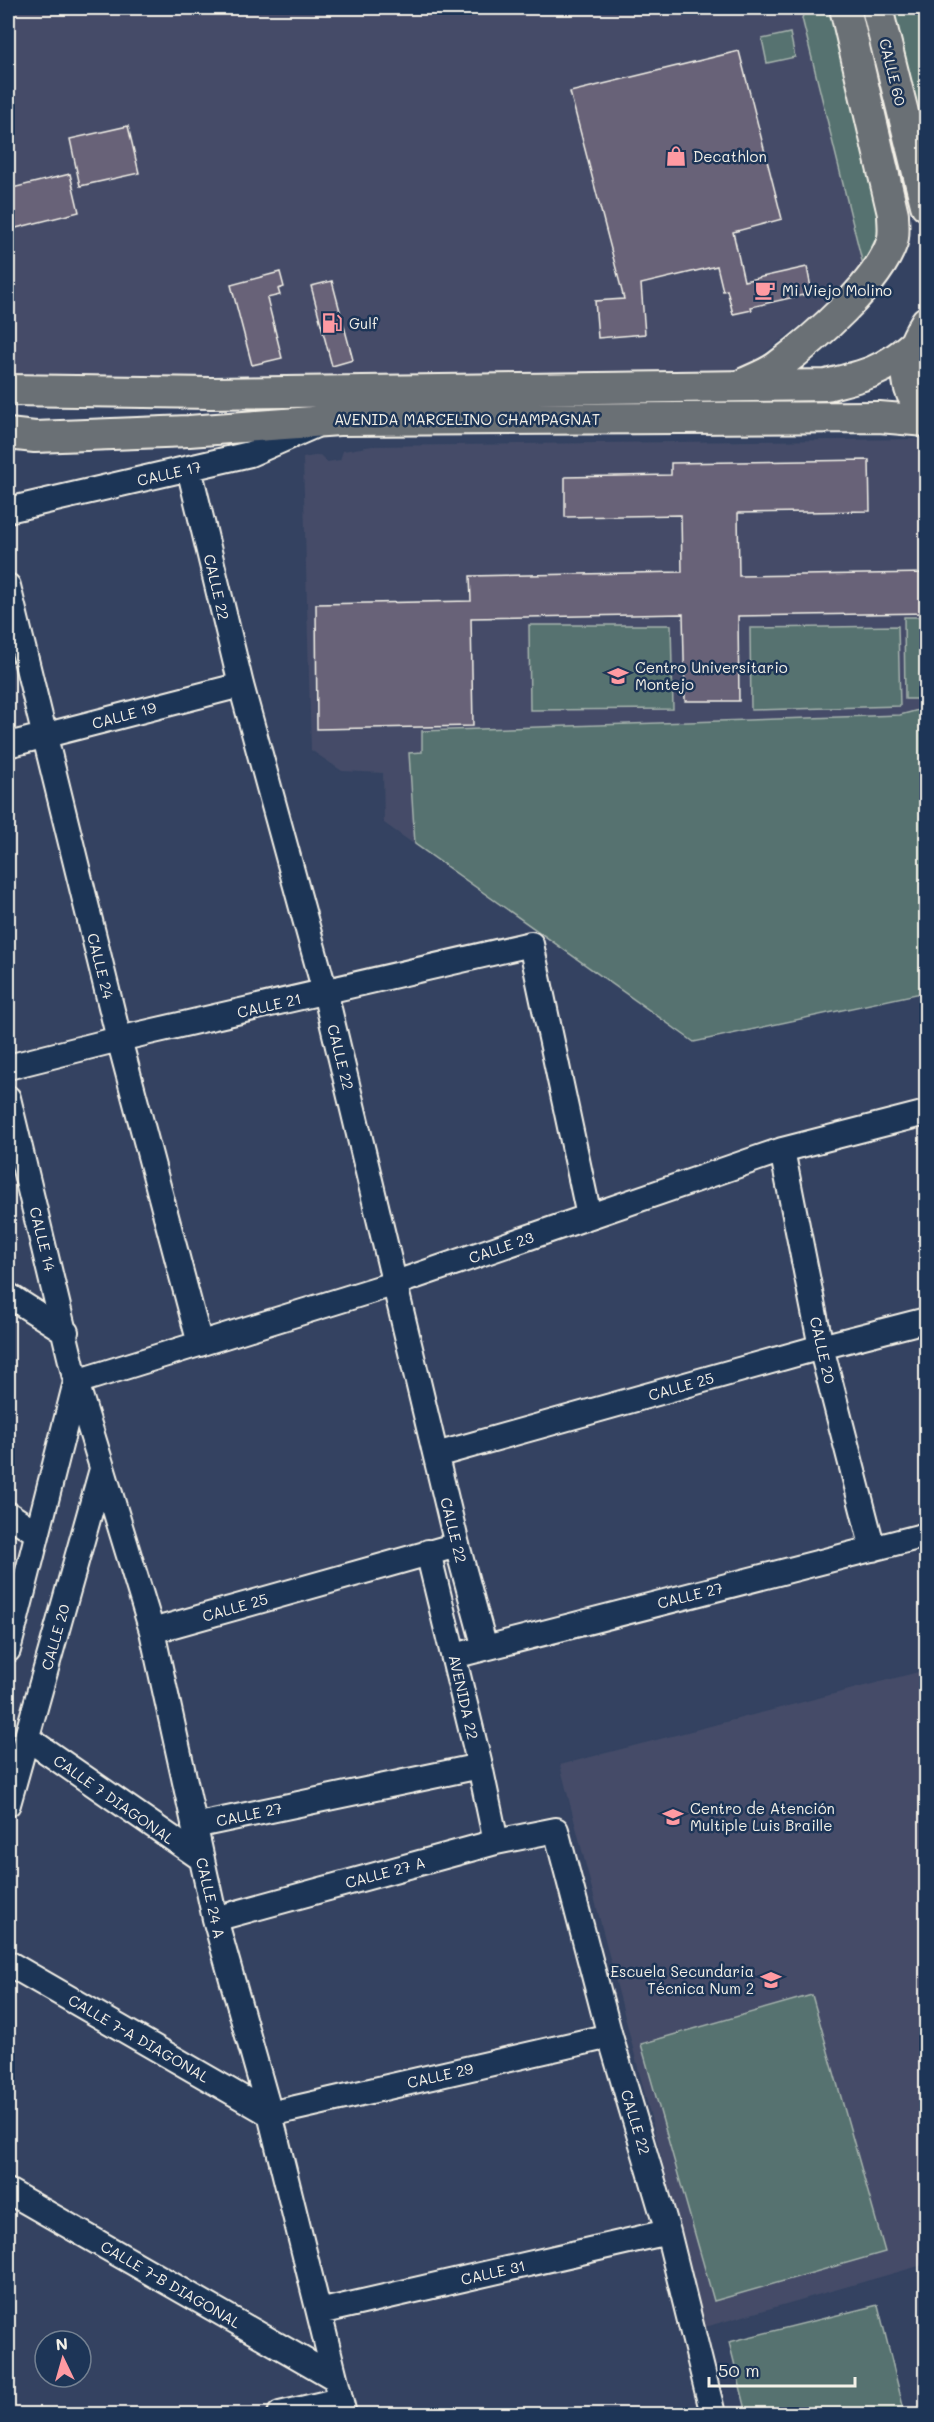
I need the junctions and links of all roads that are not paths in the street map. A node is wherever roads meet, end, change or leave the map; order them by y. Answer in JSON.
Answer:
{"nodes":[{"id":1,"x":845,"y":8,"type":"edge"},
{"id":2,"x":877,"y":8,"type":"edge"},
{"id":3,"x":927,"y":205,"type":"edge"},
{"id":4,"x":919,"y":334,"type":"edge"},
{"id":5,"x":741,"y":385,"type":"junction"},
{"id":6,"x":8,"y":390,"type":"edge"},
{"id":7,"x":323,"y":391,"type":"junction"},
{"id":8,"x":213,"y":393,"type":"junction"},
{"id":9,"x":927,"y":413,"type":"edge"},
{"id":10,"x":927,"y":420,"type":"edge"},
{"id":11,"x":325,"y":421,"type":"junction"},
{"id":12,"x":211,"y":429,"type":"junction"},
{"id":13,"x":8,"y":434,"type":"edge"},
{"id":14,"x":189,"y":468,"type":"junction"},
{"id":15,"x":8,"y":510,"type":"edge"},
{"id":16,"x":8,"y":586,"type":"edge"},
{"id":17,"x":241,"y":685,"type":"junction"},
{"id":18,"x":44,"y":736,"type":"junction"},
{"id":19,"x":8,"y":745,"type":"edge"},
{"id":20,"x":325,"y":993,"type":"junction"},
{"id":21,"x":119,"y":1039,"type":"junction"},
{"id":22,"x":8,"y":1067,"type":"edge"},
{"id":23,"x":8,"y":1098,"type":"edge"},
{"id":24,"x":927,"y":1113,"type":"edge"},
{"id":25,"x":782,"y":1150,"type":"junction"},
{"id":26,"x":589,"y":1216,"type":"junction"},
{"id":27,"x":396,"y":1282,"type":"junction"},
{"id":28,"x":8,"y":1295,"type":"edge"},
{"id":29,"x":927,"y":1320,"type":"edge"},
{"id":30,"x":66,"y":1332,"type":"junction"},
{"id":31,"x":200,"y":1344,"type":"junction"},
{"id":32,"x":821,"y":1347,"type":"junction"},
{"id":33,"x":76,"y":1382,"type":"junction"},
{"id":34,"x":436,"y":1455,"type":"junction"},
{"id":35,"x":102,"y":1469,"type":"junction"},
{"id":36,"x":8,"y":1514,"type":"edge"},
{"id":37,"x":37,"y":1533,"type":"junction"},
{"id":38,"x":927,"y":1535,"type":"edge"},
{"id":39,"x":457,"y":1545,"type":"junction"},
{"id":40,"x":873,"y":1548,"type":"junction"},
{"id":41,"x":428,"y":1552,"type":"junction"},
{"id":42,"x":152,"y":1631,"type":"junction"},
{"id":43,"x":485,"y":1648,"type":"junction"},
{"id":44,"x":8,"y":1650,"type":"edge"},
{"id":45,"x":454,"y":1656,"type":"junction"},
{"id":46,"x":27,"y":1738,"type":"junction"},
{"id":47,"x":480,"y":1766,"type":"junction"},
{"id":48,"x":8,"y":1804,"type":"edge"},
{"id":49,"x":194,"y":1826,"type":"junction"},
{"id":50,"x":556,"y":1830,"type":"joint"},
{"id":51,"x":496,"y":1842,"type":"junction"},
{"id":52,"x":202,"y":1859,"type":"junction"},
{"id":53,"x":215,"y":1919,"type":"junction"},
{"id":54,"x":8,"y":1963,"type":"edge"},
{"id":55,"x":610,"y":2036,"type":"junction"},
{"id":56,"x":270,"y":2114,"type":"junction"},
{"id":57,"x":8,"y":2191,"type":"edge"},
{"id":58,"x":668,"y":2232,"type":"junction"},
{"id":59,"x":319,"y":2312,"type":"junction"},
{"id":60,"x":340,"y":2397,"type":"edge"},
{"id":61,"x":280,"y":2415,"type":"edge"},
{"id":62,"x":713,"y":2415,"type":"edge"}],
"edges":[{"from":1,"to":5,"type":"main road"},
{"from":2,"to":3,"type":"main road","name":"CALLE 60"},
{"from":4,"to":5,"type":"main road","name":"AVENIDA MARCELINO CHAMPAGNAT"},
{"from":4,"to":9,"type":"main road"},
{"from":5,"to":7,"type":"main road","name":"AVENIDA MARCELINO CHAMPAGNAT"},
{"from":6,"to":8,"type":"main road","name":"AVENIDA MARCELINO CHAMPAGNAT"},
{"from":7,"to":8,"type":"main road","name":"AVENIDA MARCELINO CHAMPAGNAT"},
{"from":7,"to":11,"type":"main road"},
{"from":8,"to":12,"type":"main road"},
{"from":10,"to":11,"type":"main road","name":"AVENIDA MARCELINO CHAMPAGNAT"},
{"from":11,"to":12,"type":"main road","name":"AVENIDA MARCELINO CHAMPAGNAT"},
{"from":11,"to":14,"type":"street","name":"CALLE 17"},
{"from":12,"to":13,"type":"main road","name":"AVENIDA MARCELINO CHAMPAGNAT"},
{"from":14,"to":15,"type":"street","name":"CALLE 17"},
{"from":14,"to":17,"type":"street","name":"CALLE 22"},
{"from":16,"to":18,"type":"street","name":"CALLE 24"},
{"from":17,"to":18,"type":"street","name":"CALLE 19"},
{"from":17,"to":20,"type":"street","name":"CALLE 22"},
{"from":18,"to":19,"type":"street","name":"CALLE 19"},
{"from":18,"to":21,"type":"street","name":"CALLE 24"},
{"from":20,"to":21,"type":"street","name":"CALLE 21"},
{"from":20,"to":26,"type":"street","name":"CALLE 21"},
{"from":20,"to":27,"type":"street","name":"CALLE 22"},
{"from":21,"to":22,"type":"street","name":"CALLE 21"},
{"from":21,"to":31,"type":"street","name":"CALLE 24"},
{"from":23,"to":30,"type":"street","name":"CALLE 14"},
{"from":24,"to":25,"type":"street","name":"CALLE 23"},
{"from":25,"to":26,"type":"street","name":"CALLE 23"},
{"from":25,"to":32,"type":"street","name":"CALLE 20"},
{"from":26,"to":27,"type":"street","name":"CALLE 23"},
{"from":27,"to":31,"type":"street","name":"CALLE 23"},
{"from":27,"to":34,"type":"street","name":"CALLE 22"},
{"from":28,"to":30,"type":"street"},
{"from":29,"to":32,"type":"street","name":"CALLE 25"},
{"from":30,"to":33,"type":"street","name":"CALLE 14"},
{"from":31,"to":33,"type":"street","name":"CALLE 23"},
{"from":32,"to":34,"type":"street","name":"CALLE 25"},
{"from":32,"to":40,"type":"street","name":"CALLE 20"},
{"from":33,"to":35,"type":"street","name":"CALLE 24 A"},
{"from":33,"to":37,"type":"street"},
{"from":34,"to":39,"type":"street","name":"CALLE 22"},
{"from":35,"to":42,"type":"street","name":"CALLE 24 A"},
{"from":35,"to":46,"type":"street","name":"CALLE 20"},
{"from":36,"to":37,"type":"street"},
{"from":37,"to":44,"type":"street"},
{"from":38,"to":40,"type":"street","name":"CALLE 27"},
{"from":39,"to":41,"type":"street","name":"CALLE 25"},
{"from":39,"to":43,"type":"street","name":"CALLE 22"},
{"from":40,"to":43,"type":"street","name":"CALLE 27"},
{"from":41,"to":42,"type":"street","name":"CALLE 25"},
{"from":41,"to":45,"type":"street","name":"AVENIDA 22"},
{"from":42,"to":49,"type":"street","name":"CALLE 24 A"},
{"from":43,"to":45,"type":"street","name":"CALLE 27"},
{"from":45,"to":47,"type":"street","name":"AVENIDA 22"},
{"from":46,"to":48,"type":"street","name":"CALLE 20"},
{"from":46,"to":52,"type":"street","name":"CALLE 7 DIAGONAL"},
{"from":47,"to":49,"type":"street","name":"CALLE 27"},
{"from":47,"to":51,"type":"street","name":"AVENIDA 22"},
{"from":49,"to":52,"type":"street","name":"CALLE 24 A"},
{"from":50,"to":51,"type":"street","name":"CALLE 27 A"},
{"from":50,"to":55,"type":"street","name":"CALLE 22"},
{"from":51,"to":53,"type":"street","name":"CALLE 27 A"},
{"from":52,"to":53,"type":"street","name":"CALLE 24 A"},
{"from":53,"to":56,"type":"street","name":"CALLE 24 A"},
{"from":54,"to":56,"type":"street","name":"CALLE 7-A DIAGONAL"},
{"from":55,"to":56,"type":"street","name":"CALLE 29"},
{"from":55,"to":58,"type":"street","name":"CALLE 22"},
{"from":56,"to":59,"type":"street","name":"CALLE 24 A"},
{"from":57,"to":60,"type":"street","name":"CALLE 7-B DIAGONAL"},
{"from":58,"to":59,"type":"street","name":"CALLE 31"},
{"from":58,"to":62,"type":"street","name":"CALLE 22"},
{"from":59,"to":60,"type":"street","name":"CALLE 24 A"},
{"from":60,"to":61,"type":"street"}]}
